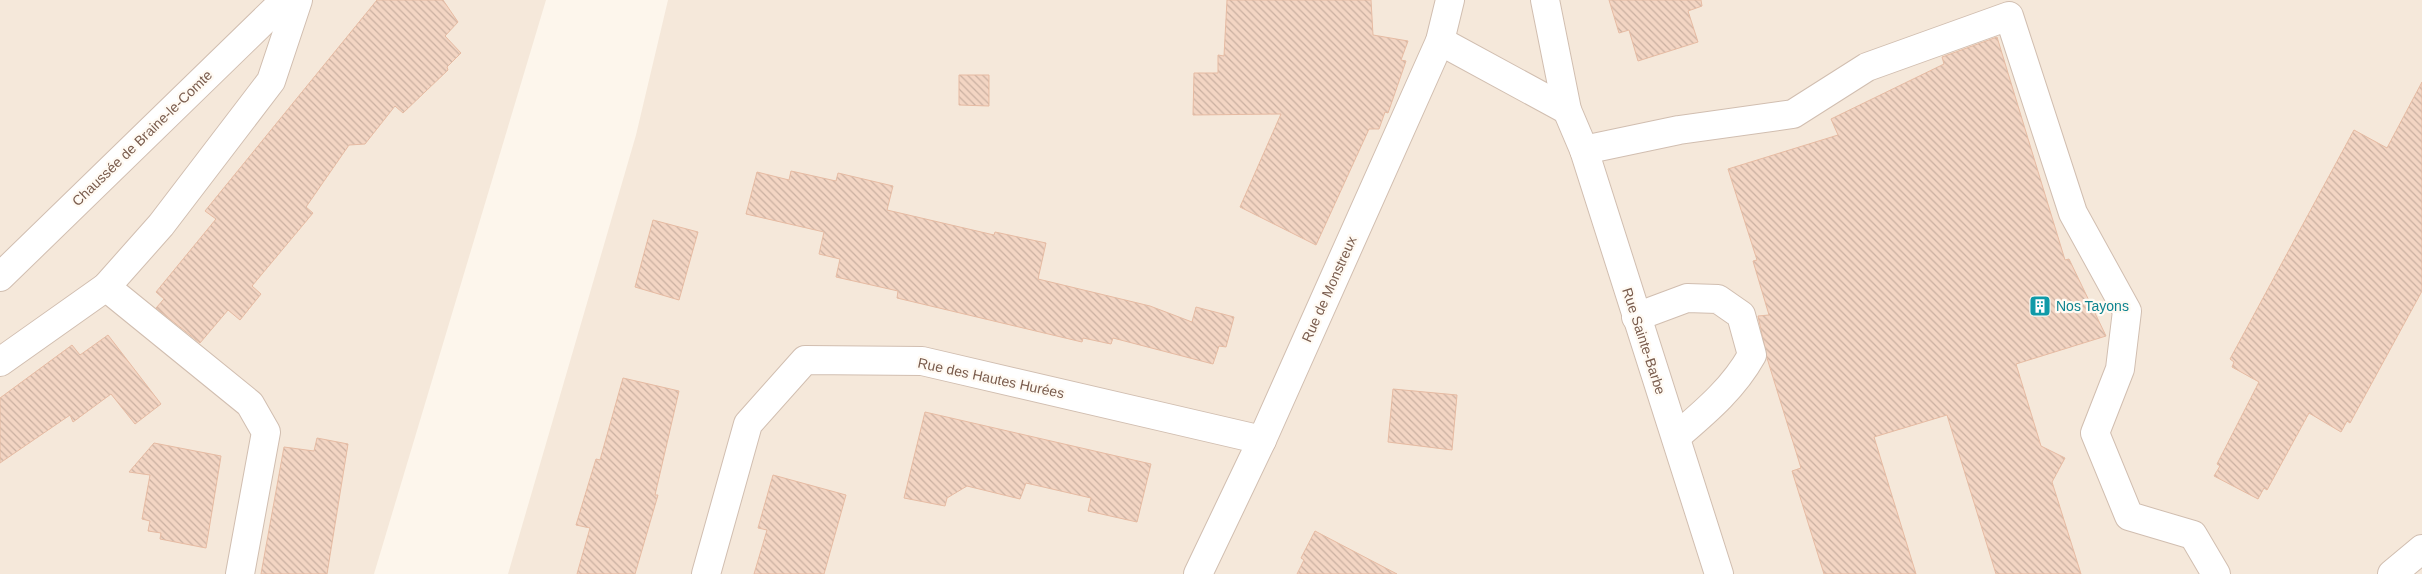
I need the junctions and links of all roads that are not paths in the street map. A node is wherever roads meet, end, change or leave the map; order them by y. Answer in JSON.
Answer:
{"nodes":[{"id":1,"x":285,"y":0,"type":"edge"},
{"id":2,"x":298,"y":0,"type":"edge"},
{"id":3,"x":1450,"y":0,"type":"edge"},
{"id":4,"x":1545,"y":0,"type":"edge"},
{"id":5,"x":1440,"y":41,"type":"junction"},
{"id":6,"x":1567,"y":110,"type":"junction"},
{"id":7,"x":1584,"y":150,"type":"junction"},
{"id":8,"x":0,"y":277,"type":"edge"},
{"id":9,"x":106,"y":287,"type":"junction"},
{"id":10,"x":1636,"y":317,"type":"junction"},
{"id":11,"x":0,"y":362,"type":"edge"},
{"id":12,"x":1676,"y":437,"type":"junction"},
{"id":13,"x":1262,"y":440,"type":"junction"},
{"id":14,"x":2422,"y":550,"type":"edge"},
{"id":15,"x":240,"y":574,"type":"edge"},
{"id":16,"x":706,"y":574,"type":"edge"},
{"id":17,"x":1198,"y":574,"type":"edge"},
{"id":18,"x":1719,"y":574,"type":"edge"},
{"id":19,"x":2216,"y":574,"type":"edge"},
{"id":20,"x":2392,"y":574,"type":"edge"}],
"edges":[{"from":1,"to":8,"type":"street","name":"Chaussée de Braine-le-Comte"},
{"from":2,"to":9,"type":"street"},
{"from":3,"to":5,"type":"street","name":"Rue de Monstreux"},
{"from":4,"to":6,"type":"street","name":"Rue Sainte-Barbe"},
{"from":5,"to":6,"type":"street"},
{"from":5,"to":13,"type":"street","name":"Rue de Monstreux"},
{"from":6,"to":7,"type":"street","name":"Rue Sainte-Barbe"},
{"from":7,"to":10,"type":"street","name":"Rue Sainte-Barbe"},
{"from":7,"to":19,"type":"street"},
{"from":9,"to":11,"type":"street"},
{"from":9,"to":15,"type":"street"},
{"from":10,"to":12,"type":"street","name":"Rue Sainte-Barbe"},
{"from":10,"to":12,"type":"street"},
{"from":12,"to":18,"type":"street","name":"Rue Sainte-Barbe"},
{"from":13,"to":16,"type":"street","name":"Rue des Hautes Hurées"},
{"from":13,"to":17,"type":"street","name":"Rue de Monstreux"},
{"from":14,"to":20,"type":"street"}]}
